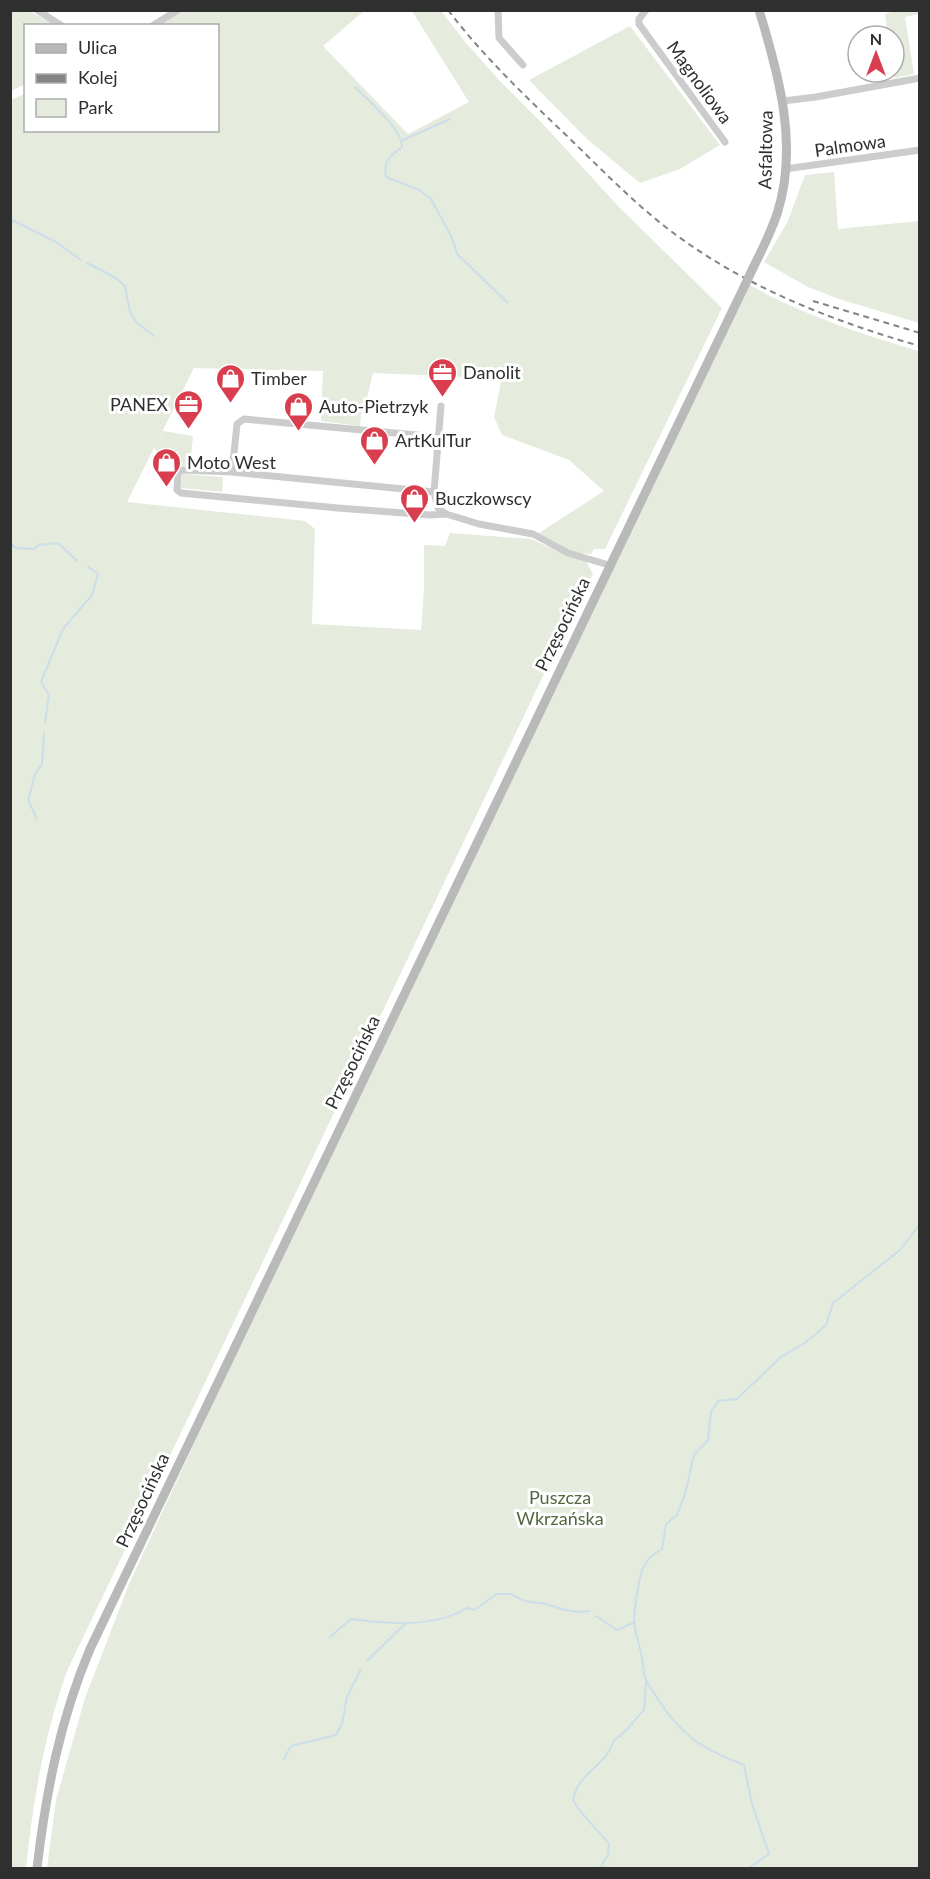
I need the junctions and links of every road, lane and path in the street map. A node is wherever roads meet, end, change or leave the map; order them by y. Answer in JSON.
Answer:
{"nodes":[{"id":1,"x":37,"y":10,"type":"edge"},
{"id":2,"x":178,"y":10,"type":"edge"},
{"id":3,"x":498,"y":10,"type":"edge"},
{"id":4,"x":646,"y":10,"type":"edge"},
{"id":5,"x":759,"y":10,"type":"edge"},
{"id":6,"x":59,"y":24,"type":"edge"},
{"id":7,"x":155,"y":24,"type":"edge"},
{"id":8,"x":523,"y":65,"type":"dead end"},
{"id":9,"x":920,"y":78,"type":"edge"},
{"id":10,"x":783,"y":101,"type":"junction"},
{"id":11,"x":725,"y":142,"type":"dead end"},
{"id":12,"x":920,"y":150,"type":"edge"},
{"id":13,"x":785,"y":169,"type":"junction"},
{"id":14,"x":745,"y":285,"type":"joint"},
{"id":15,"x":441,"y":406,"type":"dead end"},
{"id":16,"x":438,"y":437,"type":"junction"},
{"id":17,"x":232,"y":472,"type":"junction"},
{"id":18,"x":434,"y":492,"type":"junction"},
{"id":19,"x":446,"y":514,"type":"junction"},
{"id":20,"x":609,"y":565,"type":"junction"},
{"id":21,"x":37,"y":1869,"type":"edge"}],
"edges":[{"from":1,"to":6,"type":"street"},
{"from":2,"to":7,"type":"street"},
{"from":3,"to":8,"type":"street"},
{"from":4,"to":11,"type":"street","name":"Magnoliowa"},
{"from":5,"to":10,"type":"street","name":"Asfaltowa"},
{"from":9,"to":10,"type":"street"},
{"from":10,"to":13,"type":"street","name":"Asfaltowa"},
{"from":12,"to":13,"type":"street","name":"Palmowa"},
{"from":13,"to":14,"type":"street","name":"Asfaltowa","bridge":true},
{"from":14,"to":20,"type":"street","name":"Przęsocińska"},
{"from":15,"to":16,"type":"street"},
{"from":16,"to":17,"type":"street"},
{"from":16,"to":18,"type":"street"},
{"from":17,"to":18,"type":"street"},
{"from":17,"to":19,"type":"street"},
{"from":18,"to":19,"type":"street"},
{"from":19,"to":20,"type":"street"},
{"from":20,"to":21,"type":"street","name":"Przęsocińska"}]}
